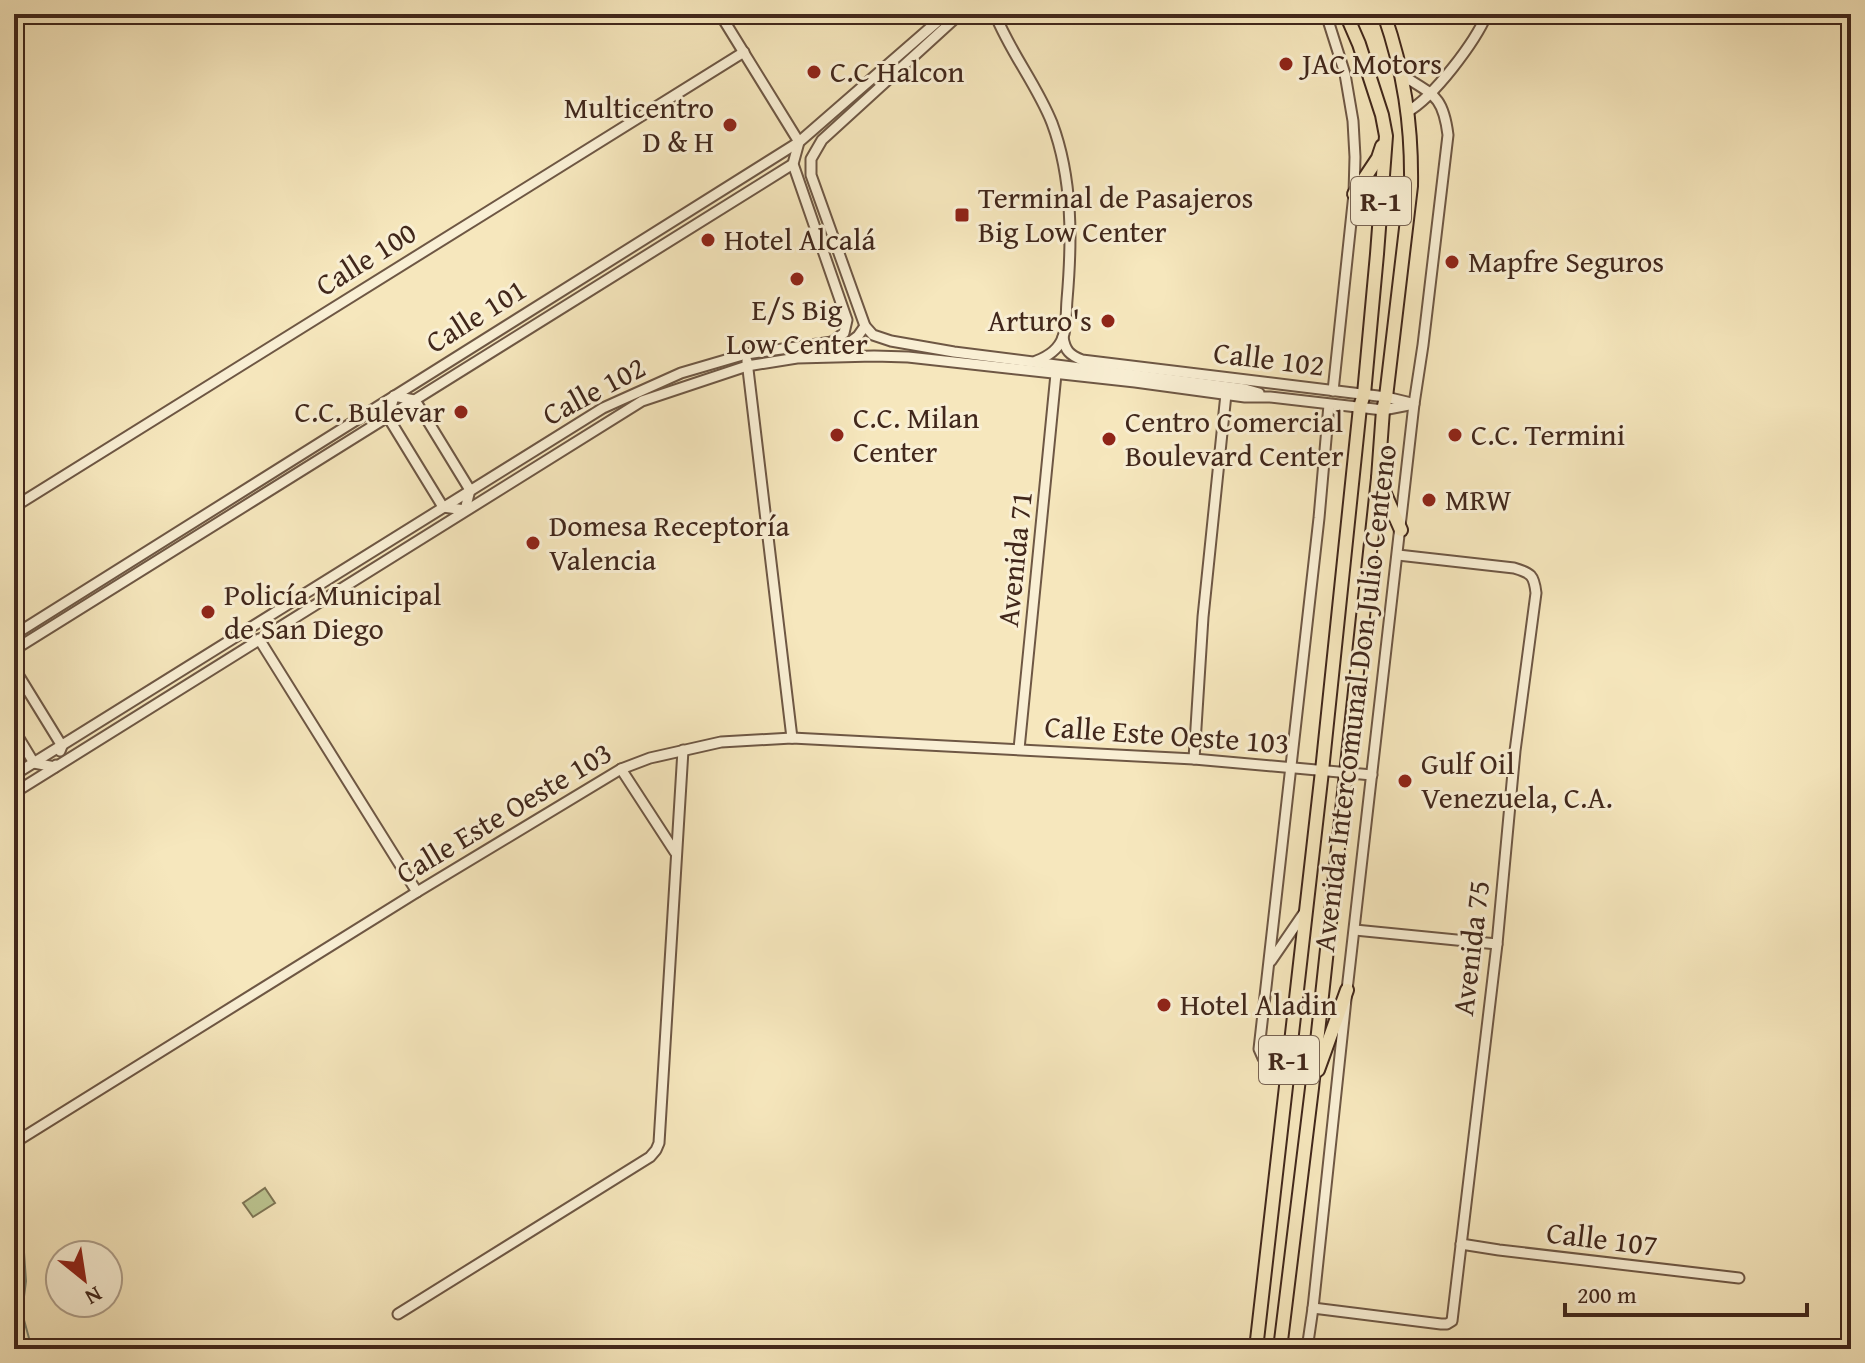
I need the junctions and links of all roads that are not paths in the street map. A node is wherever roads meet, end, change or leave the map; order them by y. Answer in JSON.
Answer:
{"nodes":[{"id":1,"x":720,"y":14,"type":"edge"},
{"id":2,"x":946,"y":14,"type":"edge"},
{"id":3,"x":960,"y":14,"type":"edge"},
{"id":4,"x":985,"y":14,"type":"edge"},
{"id":5,"x":995,"y":14,"type":"edge"},
{"id":6,"x":1326,"y":14,"type":"edge"},
{"id":7,"x":1346,"y":14,"type":"edge"},
{"id":8,"x":1384,"y":14,"type":"edge"},
{"id":9,"x":1487,"y":14,"type":"edge"},
{"id":10,"x":1000,"y":27,"type":"junction"},
{"id":11,"x":744,"y":52,"type":"junction"},
{"id":12,"x":1402,"y":75,"type":"junction"},
{"id":13,"x":1429,"y":92,"type":"junction"},
{"id":14,"x":837,"y":108,"type":"junction"},
{"id":15,"x":1407,"y":112,"type":"junction"},
{"id":16,"x":846,"y":117,"type":"junction"},
{"id":17,"x":1386,"y":136,"type":"junction"},
{"id":18,"x":799,"y":142,"type":"junction"},
{"id":19,"x":793,"y":164,"type":"junction"},
{"id":20,"x":722,"y":190,"type":"junction"},
{"id":21,"x":1354,"y":194,"type":"junction"},
{"id":22,"x":729,"y":202,"type":"junction"},
{"id":23,"x":813,"y":223,"type":"junction"},
{"id":24,"x":830,"y":228,"type":"junction"},
{"id":25,"x":546,"y":301,"type":"junction"},
{"id":26,"x":554,"y":312,"type":"junction"},
{"id":27,"x":865,"y":326,"type":"junction"},
{"id":28,"x":1063,"y":337,"type":"junction"},
{"id":29,"x":832,"y":342,"type":"junction"},
{"id":30,"x":746,"y":354,"type":"junction"},
{"id":31,"x":1033,"y":362,"type":"junction"},
{"id":32,"x":747,"y":366,"type":"junction"},
{"id":33,"x":1056,"y":374,"type":"junction"},
{"id":34,"x":1333,"y":391,"type":"junction"},
{"id":35,"x":1226,"y":394,"type":"junction"},
{"id":36,"x":394,"y":396,"type":"junction"},
{"id":37,"x":1270,"y":397,"type":"junction"},
{"id":38,"x":414,"y":400,"type":"junction"},
{"id":39,"x":1362,"y":401,"type":"junction"},
{"id":40,"x":1384,"y":404,"type":"junction"},
{"id":41,"x":1414,"y":404,"type":"junction"},
{"id":42,"x":1329,"y":405,"type":"junction"},
{"id":43,"x":389,"y":415,"type":"junction"},
{"id":44,"x":1378,"y":478,"type":"junction"},
{"id":45,"x":470,"y":490,"type":"junction"},
{"id":46,"x":14,"y":507,"type":"edge"},
{"id":47,"x":443,"y":507,"type":"junction"},
{"id":48,"x":465,"y":510,"type":"junction"},
{"id":49,"x":1401,"y":530,"type":"junction"},
{"id":50,"x":1398,"y":555,"type":"junction"},
{"id":51,"x":14,"y":635,"type":"edge"},
{"id":52,"x":259,"y":639,"type":"junction"},
{"id":53,"x":14,"y":650,"type":"edge"},
{"id":54,"x":14,"y":668,"type":"edge"},
{"id":55,"x":14,"y":730,"type":"edge"},
{"id":56,"x":792,"y":738,"type":"junction"},
{"id":57,"x":62,"y":746,"type":"junction"},
{"id":58,"x":1019,"y":749,"type":"junction"},
{"id":59,"x":683,"y":750,"type":"junction"},
{"id":60,"x":1194,"y":759,"type":"junction"},
{"id":61,"x":34,"y":763,"type":"junction"},
{"id":62,"x":55,"y":767,"type":"junction"},
{"id":63,"x":1291,"y":768,"type":"junction"},
{"id":64,"x":621,"y":769,"type":"junction"},
{"id":65,"x":1322,"y":771,"type":"junction"},
{"id":66,"x":1345,"y":772,"type":"junction"},
{"id":67,"x":14,"y":775,"type":"edge"},
{"id":68,"x":1372,"y":775,"type":"junction"},
{"id":69,"x":14,"y":793,"type":"edge"},
{"id":70,"x":675,"y":852,"type":"junction"},
{"id":71,"x":417,"y":892,"type":"junction"},
{"id":72,"x":1306,"y":909,"type":"junction"},
{"id":73,"x":1355,"y":930,"type":"junction"},
{"id":74,"x":1497,"y":944,"type":"junction"},
{"id":75,"x":1269,"y":963,"type":"junction"},
{"id":76,"x":1347,"y":990,"type":"junction"},
{"id":77,"x":1287,"y":1081,"type":"junction"},
{"id":78,"x":1312,"y":1088,"type":"junction"},
{"id":79,"x":14,"y":1143,"type":"edge"},
{"id":80,"x":1461,"y":1244,"type":"junction"},
{"id":81,"x":1739,"y":1278,"type":"dead end"},
{"id":82,"x":1313,"y":1308,"type":"junction"},
{"id":83,"x":398,"y":1314,"type":"dead end"},
{"id":84,"x":1256,"y":1349,"type":"edge"},
{"id":85,"x":1280,"y":1349,"type":"edge"},
{"id":86,"x":1307,"y":1349,"type":"edge"}],
"edges":[{"from":1,"to":11,"type":"street"},
{"from":2,"to":14,"type":"street","name":"Calle 101"},
{"from":3,"to":16,"type":"street"},
{"from":4,"to":10,"type":"street"},
{"from":5,"to":10,"type":"street"},
{"from":6,"to":21,"type":"street"},
{"from":7,"to":17,"type":"main road","name":"Avenida Intercomunal Don Julio Centeno","number":"R-1"},
{"from":8,"to":12,"type":"main road","name":"Avenida Intercomunal Don Julio Centeno","number":"R-1"},
{"from":9,"to":13,"type":"street"},
{"from":10,"to":28,"type":"street"},
{"from":11,"to":18,"type":"street"},
{"from":11,"to":46,"type":"street","name":"Calle 100"},
{"from":12,"to":13,"type":"street","name":"Avenida Intercomunal Don Julio Centeno"},
{"from":12,"to":15,"type":"main road","name":"Avenida Intercomunal Don Julio Centeno","number":"R-1"},
{"from":13,"to":15,"type":"street"},
{"from":13,"to":41,"type":"street","name":"Avenida Intercomunal Don Julio Centeno"},
{"from":14,"to":16,"type":"street"},
{"from":14,"to":18,"type":"street","name":"Calle 101"},
{"from":15,"to":40,"type":"main road","name":"Avenida Intercomunal Don Julio Centeno","number":"R-1"},
{"from":16,"to":24,"type":"street"},
{"from":17,"to":21,"type":"main road"},
{"from":17,"to":39,"type":"main road","name":"Avenida Intercomunal Don Julio Centeno","number":"R-1"},
{"from":18,"to":19,"type":"street"},
{"from":18,"to":20,"type":"street","name":"Calle 101"},
{"from":19,"to":22,"type":"street","name":"Calle 101"},
{"from":19,"to":23,"type":"street"},
{"from":20,"to":22,"type":"street"},
{"from":20,"to":25,"type":"street","name":"Calle 101"},
{"from":21,"to":34,"type":"street"},
{"from":22,"to":26,"type":"street","name":"Calle 101"},
{"from":23,"to":24,"type":"street"},
{"from":23,"to":29,"type":"street"},
{"from":24,"to":27,"type":"street"},
{"from":25,"to":26,"type":"street"},
{"from":25,"to":36,"type":"street","name":"Calle 101"},
{"from":26,"to":38,"type":"street","name":"Calle 101"},
{"from":27,"to":29,"type":"street","name":"Calle 102"},
{"from":27,"to":31,"type":"street","name":"Calle 102"},
{"from":28,"to":31,"type":"street"},
{"from":28,"to":34,"type":"street","name":"Calle 102"},
{"from":29,"to":30,"type":"street","name":"Calle 102"},
{"from":30,"to":32,"type":"street"},
{"from":30,"to":45,"type":"street","name":"Calle 102"},
{"from":31,"to":37,"type":"street","name":"Calle 102"},
{"from":32,"to":33,"type":"street","name":"Calle 102"},
{"from":32,"to":48,"type":"street","name":"Calle 102"},
{"from":32,"to":56,"type":"street"},
{"from":33,"to":35,"type":"street","name":"Calle 102"},
{"from":33,"to":58,"type":"street","name":"Avenida 71"},
{"from":34,"to":39,"type":"street","name":"Calle 102"},
{"from":35,"to":37,"type":"street","name":"Calle 102"},
{"from":35,"to":60,"type":"street"},
{"from":36,"to":38,"type":"street"},
{"from":36,"to":43,"type":"street"},
{"from":36,"to":51,"type":"street","name":"Calle 101"},
{"from":37,"to":42,"type":"street","name":"Calle 102"},
{"from":38,"to":43,"type":"street","name":"Calle 101"},
{"from":38,"to":45,"type":"street"},
{"from":39,"to":40,"type":"street","name":"Calle 102"},
{"from":39,"to":42,"type":"street","name":"Calle 102"},
{"from":39,"to":65,"type":"main road","name":"Avenida Intercomunal Don Julio Centeno","number":"R-1"},
{"from":40,"to":41,"type":"street","name":"Calle 102"},
{"from":40,"to":44,"type":"main road","name":"Avenida Intercomunal Don Julio Centeno","number":"R-1"},
{"from":41,"to":49,"type":"street","name":"Avenida Intercomunal Don Julio Centeno"},
{"from":42,"to":63,"type":"street","name":"Avenida Intercomunal Don Julio Centeno"},
{"from":43,"to":47,"type":"street"},
{"from":43,"to":53,"type":"street","name":"Calle 101"},
{"from":44,"to":49,"type":"main road"},
{"from":44,"to":66,"type":"main road","name":"Avenida Intercomunal Don Julio Centeno","number":"R-1"},
{"from":45,"to":47,"type":"street","name":"Calle 102"},
{"from":45,"to":48,"type":"street"},
{"from":47,"to":48,"type":"street"},
{"from":47,"to":57,"type":"street","name":"Calle 102"},
{"from":48,"to":52,"type":"street","name":"Calle 102"},
{"from":49,"to":50,"type":"street","name":"Avenida Intercomunal Don Julio Centeno"},
{"from":50,"to":68,"type":"street","name":"Avenida Intercomunal Don Julio Centeno"},
{"from":50,"to":74,"type":"street","name":"Avenida 75"},
{"from":52,"to":62,"type":"street","name":"Calle 102"},
{"from":52,"to":71,"type":"street"},
{"from":54,"to":57,"type":"street"},
{"from":55,"to":61,"type":"street"},
{"from":56,"to":58,"type":"street","name":"Calle Este Oeste 103"},
{"from":56,"to":59,"type":"street","name":"Calle Este Oeste 103"},
{"from":57,"to":61,"type":"street","name":"Calle 102"},
{"from":57,"to":62,"type":"street"},
{"from":58,"to":60,"type":"street","name":"Calle Este Oeste 103"},
{"from":59,"to":64,"type":"street","name":"Calle Este Oeste 103"},
{"from":59,"to":70,"type":"street"},
{"from":60,"to":63,"type":"street","name":"Calle Este Oeste 103"},
{"from":61,"to":62,"type":"street"},
{"from":61,"to":67,"type":"street","name":"Calle 102"},
{"from":62,"to":69,"type":"street","name":"Calle 102"},
{"from":63,"to":65,"type":"street","name":"Calle Este Oeste 103"},
{"from":63,"to":75,"type":"street","name":"Avenida Intercomunal Don Julio Centeno"},
{"from":64,"to":70,"type":"street"},
{"from":64,"to":71,"type":"street","name":"Calle Este Oeste 103"},
{"from":65,"to":66,"type":"street","name":"Calle Este Oeste 103"},
{"from":65,"to":72,"type":"main road","name":"Avenida Intercomunal Don Julio Centeno","number":"R-1"},
{"from":66,"to":68,"type":"street","name":"Calle Este Oeste 103"},
{"from":66,"to":78,"type":"main road","name":"Avenida Intercomunal Don Julio Centeno","number":"R-1"},
{"from":68,"to":73,"type":"street","name":"Avenida Intercomunal Don Julio Centeno"},
{"from":70,"to":83,"type":"street"},
{"from":71,"to":79,"type":"street","name":"Calle Este Oeste 103"},
{"from":72,"to":75,"type":"street"},
{"from":72,"to":77,"type":"main road","name":"Avenida Intercomunal Don Julio Centeno","number":"R-1"},
{"from":73,"to":74,"type":"street"},
{"from":73,"to":76,"type":"street","name":"Avenida Intercomunal Don Julio Centeno"},
{"from":74,"to":80,"type":"street","name":"Avenida 75"},
{"from":75,"to":77,"type":"street","name":"Avenida Intercomunal Don Julio Centeno"},
{"from":76,"to":78,"type":"main road"},
{"from":76,"to":82,"type":"street","name":"Avenida Intercomunal Don Julio Centeno"},
{"from":77,"to":84,"type":"main road","name":"Avenida Intercomunal Don Julio Centeno","number":"R-1"},
{"from":78,"to":85,"type":"main road","name":"Avenida Intercomunal Don Julio Centeno","number":"R-1"},
{"from":80,"to":81,"type":"street","name":"Calle 107"},
{"from":80,"to":82,"type":"street","name":"Avenida 75"},
{"from":82,"to":86,"type":"street","name":"Avenida Intercomunal Don Julio Centeno"}]}
